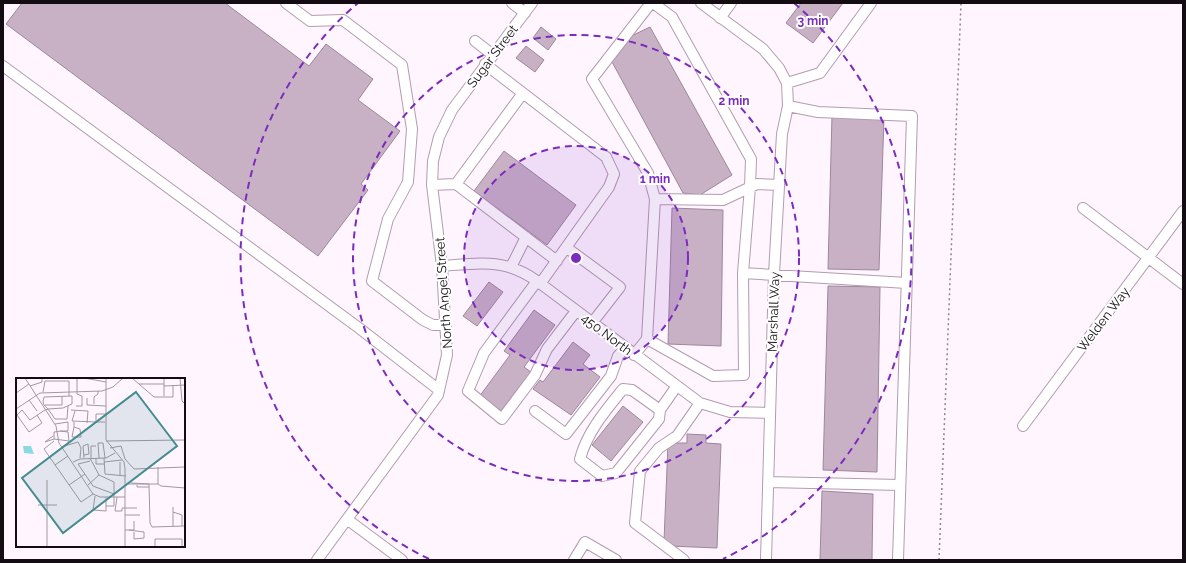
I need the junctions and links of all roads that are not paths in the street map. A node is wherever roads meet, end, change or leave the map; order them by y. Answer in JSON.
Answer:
{"nodes":[{"id":1,"x":286,"y":3,"type":"edge"},
{"id":2,"x":512,"y":3,"type":"edge"},
{"id":3,"x":532,"y":3,"type":"edge"},
{"id":4,"x":652,"y":3,"type":"edge"},
{"id":5,"x":701,"y":3,"type":"edge"},
{"id":6,"x":731,"y":3,"type":"edge"},
{"id":7,"x":871,"y":3,"type":"edge"},
{"id":8,"x":525,"y":13,"type":"junction"},
{"id":9,"x":720,"y":18,"type":"junction"},
{"id":10,"x":475,"y":42,"type":"dead end"},
{"id":11,"x":493,"y":55,"type":"junction"},
{"id":12,"x":485,"y":64,"type":"junction"},
{"id":13,"x":3,"y":66,"type":"edge"},
{"id":14,"x":787,"y":83,"type":"junction"},
{"id":15,"x":523,"y":93,"type":"junction"},
{"id":16,"x":788,"y":106,"type":"junction"},
{"id":17,"x":452,"y":110,"type":"joint"},
{"id":18,"x":456,"y":184,"type":"junction"},
{"id":19,"x":432,"y":185,"type":"junction"},
{"id":20,"x":780,"y":185,"type":"junction"},
{"id":21,"x":750,"y":187,"type":"junction"},
{"id":22,"x":655,"y":198,"type":"junction"},
{"id":23,"x":1083,"y":208,"type":"dead end"},
{"id":24,"x":1183,"y":211,"type":"edge"},
{"id":25,"x":526,"y":237,"type":"junction"},
{"id":26,"x":567,"y":248,"type":"junction"},
{"id":27,"x":1148,"y":258,"type":"junction"},
{"id":28,"x":557,"y":261,"type":"junction"},
{"id":29,"x":442,"y":266,"type":"junction"},
{"id":30,"x":511,"y":267,"type":"junction"},
{"id":31,"x":743,"y":273,"type":"junction"},
{"id":32,"x":774,"y":274,"type":"junction"},
{"id":33,"x":538,"y":283,"type":"junction"},
{"id":34,"x":907,"y":283,"type":"junction"},
{"id":35,"x":1183,"y":284,"type":"edge"},
{"id":36,"x":576,"y":311,"type":"junction"},
{"id":37,"x":592,"y":323,"type":"junction"},
{"id":38,"x":446,"y":325,"type":"junction"},
{"id":39,"x":647,"y":339,"type":"junction"},
{"id":40,"x":625,"y":348,"type":"junction"},
{"id":41,"x":634,"y":355,"type":"junction"},
{"id":42,"x":676,"y":387,"type":"junction"},
{"id":43,"x":439,"y":390,"type":"junction"},
{"id":44,"x":700,"y":403,"type":"junction"},
{"id":45,"x":535,"y":410,"type":"dead end"},
{"id":46,"x":660,"y":410,"type":"junction"},
{"id":47,"x":769,"y":413,"type":"junction"},
{"id":48,"x":1022,"y":426,"type":"dead end"},
{"id":49,"x":768,"y":482,"type":"junction"},
{"id":50,"x":900,"y":485,"type":"junction"},
{"id":51,"x":348,"y":520,"type":"junction"},
{"id":52,"x":317,"y":560,"type":"edge"},
{"id":53,"x":402,"y":560,"type":"edge"},
{"id":54,"x":574,"y":560,"type":"edge"},
{"id":55,"x":616,"y":560,"type":"edge"},
{"id":56,"x":684,"y":560,"type":"edge"},
{"id":57,"x":766,"y":560,"type":"edge"},
{"id":58,"x":898,"y":560,"type":"edge"}],
"edges":[{"from":1,"to":38,"type":"street"},
{"from":2,"to":8,"type":"street"},
{"from":3,"to":8,"type":"street","name":"Sugar Street"},
{"from":4,"to":21,"type":"street"},
{"from":4,"to":22,"type":"street"},
{"from":5,"to":9,"type":"street","name":"Marshall Way"},
{"from":6,"to":9,"type":"street"},
{"from":7,"to":14,"type":"street"},
{"from":8,"to":11,"type":"street","name":"Sugar Street"},
{"from":9,"to":14,"type":"street","name":"Marshall Way"},
{"from":10,"to":11,"type":"street"},
{"from":11,"to":12,"type":"street","name":"Sugar Street"},
{"from":12,"to":15,"type":"street"},
{"from":12,"to":17,"type":"street","name":"Sugar Street"},
{"from":13,"to":43,"type":"street"},
{"from":14,"to":16,"type":"street","name":"Marshall Way"},
{"from":15,"to":18,"type":"street"},
{"from":15,"to":26,"type":"street"},
{"from":16,"to":20,"type":"street","name":"Marshall Way"},
{"from":16,"to":34,"type":"street"},
{"from":17,"to":19,"type":"street","name":"North Angel Street"},
{"from":18,"to":19,"type":"street"},
{"from":18,"to":25,"type":"street"},
{"from":19,"to":29,"type":"street","name":"North Angel Street"},
{"from":20,"to":21,"type":"street"},
{"from":20,"to":32,"type":"street","name":"Marshall Way"},
{"from":21,"to":22,"type":"street"},
{"from":21,"to":31,"type":"street"},
{"from":22,"to":39,"type":"street"},
{"from":23,"to":27,"type":"street"},
{"from":24,"to":27,"type":"street","name":"Welden Way"},
{"from":25,"to":28,"type":"street"},
{"from":25,"to":30,"type":"street"},
{"from":26,"to":28,"type":"street"},
{"from":26,"to":37,"type":"street"},
{"from":27,"to":35,"type":"street"},
{"from":27,"to":48,"type":"street","name":"Welden Way"},
{"from":28,"to":33,"type":"street"},
{"from":29,"to":30,"type":"street","name":"450 North"},
{"from":29,"to":38,"type":"street","name":"North Angel Street"},
{"from":30,"to":33,"type":"street","name":"450 North"},
{"from":31,"to":32,"type":"street"},
{"from":31,"to":39,"type":"street"},
{"from":32,"to":34,"type":"street"},
{"from":32,"to":47,"type":"street","name":"Marshall Way"},
{"from":33,"to":36,"type":"street","name":"450 North"},
{"from":33,"to":36,"type":"street"},
{"from":34,"to":50,"type":"street"},
{"from":36,"to":37,"type":"street","name":"450 North"},
{"from":37,"to":40,"type":"street","name":"450 North"},
{"from":38,"to":43,"type":"street","name":"North Angel Street"},
{"from":39,"to":41,"type":"street"},
{"from":40,"to":41,"type":"street","name":"450 North"},
{"from":40,"to":45,"type":"street"},
{"from":41,"to":42,"type":"street","name":"450 North"},
{"from":42,"to":44,"type":"street","name":"450 North"},
{"from":42,"to":46,"type":"street"},
{"from":43,"to":51,"type":"street","name":"North Angel Street"},
{"from":44,"to":47,"type":"street","name":"450 North"},
{"from":44,"to":56,"type":"street"},
{"from":46,"to":46,"type":"street"},
{"from":47,"to":49,"type":"street","name":"Marshall Way"},
{"from":49,"to":50,"type":"street"},
{"from":49,"to":57,"type":"street","name":"Marshall Way"},
{"from":50,"to":58,"type":"street"},
{"from":51,"to":52,"type":"street","name":"North Angel Street"},
{"from":51,"to":53,"type":"street"},
{"from":54,"to":55,"type":"street"}]}
